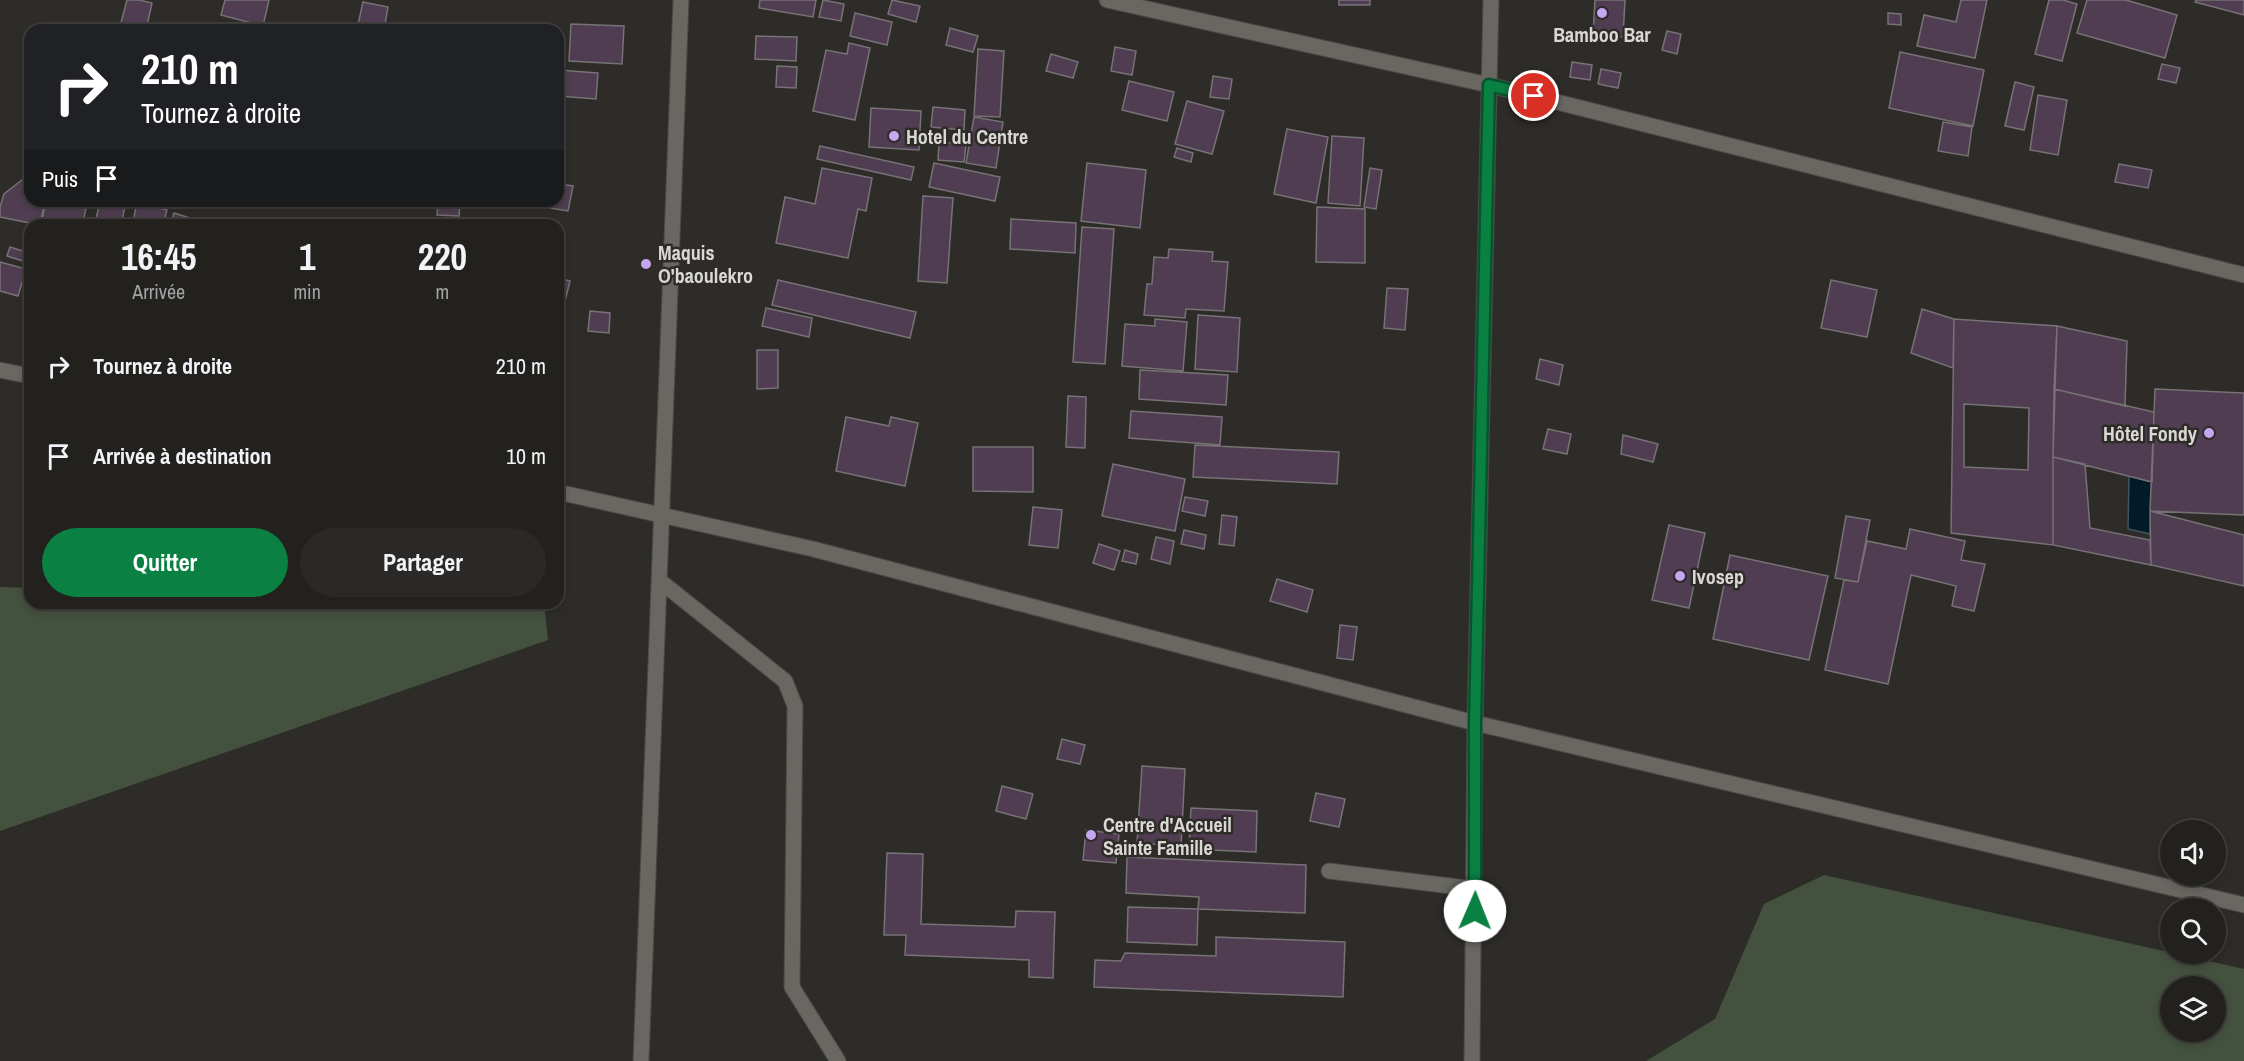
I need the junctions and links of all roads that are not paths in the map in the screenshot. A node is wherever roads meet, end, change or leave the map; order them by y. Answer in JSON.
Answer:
{"nodes":[{"id":1,"x":681,"y":0,"type":"edge"},
{"id":2,"x":1107,"y":0,"type":"edge"},
{"id":3,"x":1491,"y":0,"type":"edge"},
{"id":4,"x":1489,"y":85,"type":"junction"},
{"id":5,"x":2244,"y":275,"type":"edge"},
{"id":6,"x":0,"y":369,"type":"edge"},
{"id":7,"x":24,"y":375,"type":"edge"},
{"id":8,"x":564,"y":493,"type":"edge"},
{"id":9,"x":662,"y":515,"type":"junction"},
{"id":10,"x":660,"y":581,"type":"junction"},
{"id":11,"x":1475,"y":723,"type":"junction"},
{"id":12,"x":1329,"y":872,"type":"dead end"},
{"id":13,"x":1475,"y":889,"type":"junction"},
{"id":14,"x":2244,"y":905,"type":"edge"},
{"id":15,"x":641,"y":1061,"type":"edge"},
{"id":16,"x":838,"y":1061,"type":"edge"},
{"id":17,"x":1472,"y":1061,"type":"edge"}],
"edges":[{"from":1,"to":9,"type":"street"},
{"from":2,"to":4,"type":"street"},
{"from":3,"to":4,"type":"street"},
{"from":4,"to":5,"type":"street"},
{"from":4,"to":11,"type":"street"},
{"from":6,"to":7,"type":"street"},
{"from":8,"to":9,"type":"street"},
{"from":9,"to":10,"type":"street"},
{"from":9,"to":11,"type":"street"},
{"from":10,"to":15,"type":"street"},
{"from":10,"to":16,"type":"street"},
{"from":11,"to":13,"type":"street"},
{"from":11,"to":14,"type":"street"},
{"from":12,"to":13,"type":"street"},
{"from":13,"to":17,"type":"street"}]}
